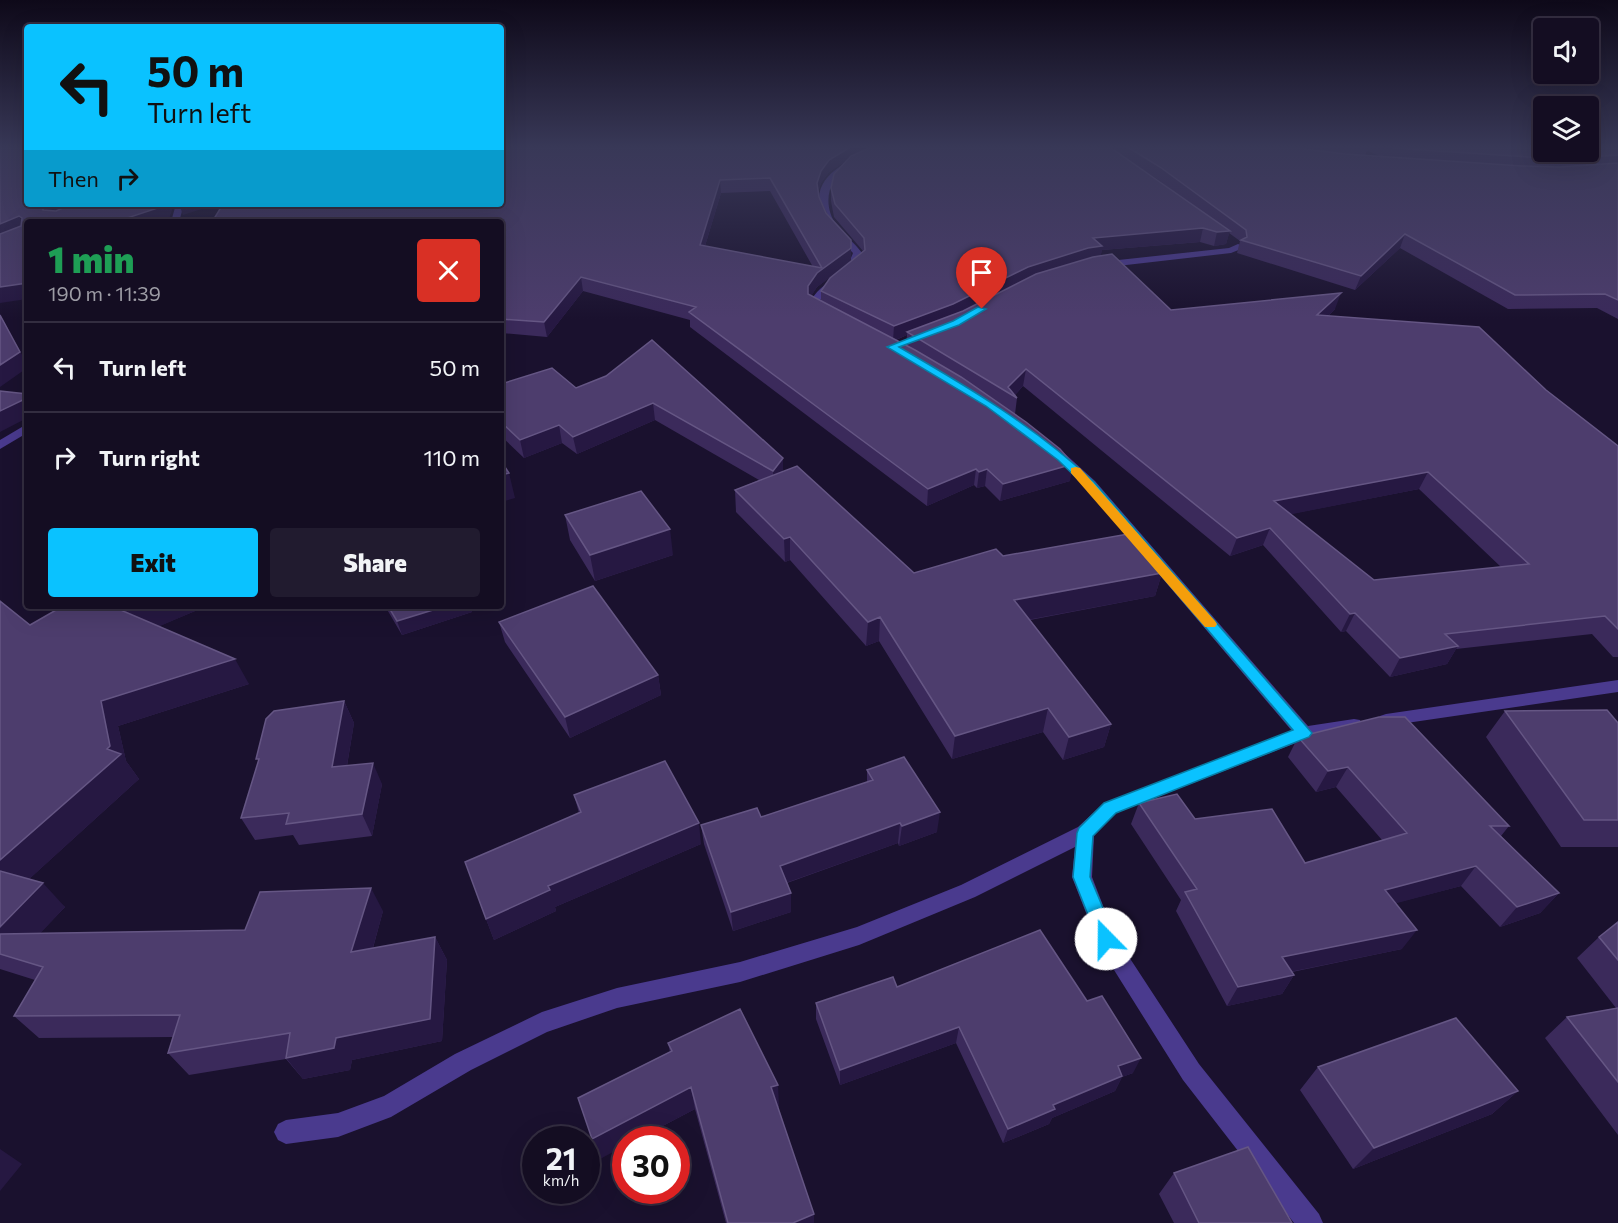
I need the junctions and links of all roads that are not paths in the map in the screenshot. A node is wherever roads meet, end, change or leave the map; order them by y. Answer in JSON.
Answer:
{"nodes":[{"id":1,"x":825,"y":205,"type":"edge"},
{"id":2,"x":1230,"y":241,"type":"edge"},
{"id":3,"x":1089,"y":266,"type":"edge"},
{"id":4,"x":835,"y":320,"type":"edge"},
{"id":5,"x":24,"y":430,"type":"edge"},
{"id":6,"x":1044,"y":444,"type":"edge"},
{"id":7,"x":0,"y":445,"type":"edge"},
{"id":8,"x":1618,"y":686,"type":"edge"},
{"id":9,"x":1304,"y":733,"type":"junction"},
{"id":10,"x":1085,"y":833,"type":"junction"},
{"id":11,"x":286,"y":1132,"type":"dead end"},
{"id":12,"x":1310,"y":1223,"type":"edge"}],
"edges":[{"from":1,"to":4,"type":"street"},
{"from":2,"to":3,"type":"street"},
{"from":5,"to":7,"type":"street"},
{"from":6,"to":9,"type":"street"},
{"from":8,"to":9,"type":"street"},
{"from":9,"to":10,"type":"street"},
{"from":10,"to":11,"type":"street"},
{"from":10,"to":12,"type":"street"}]}
